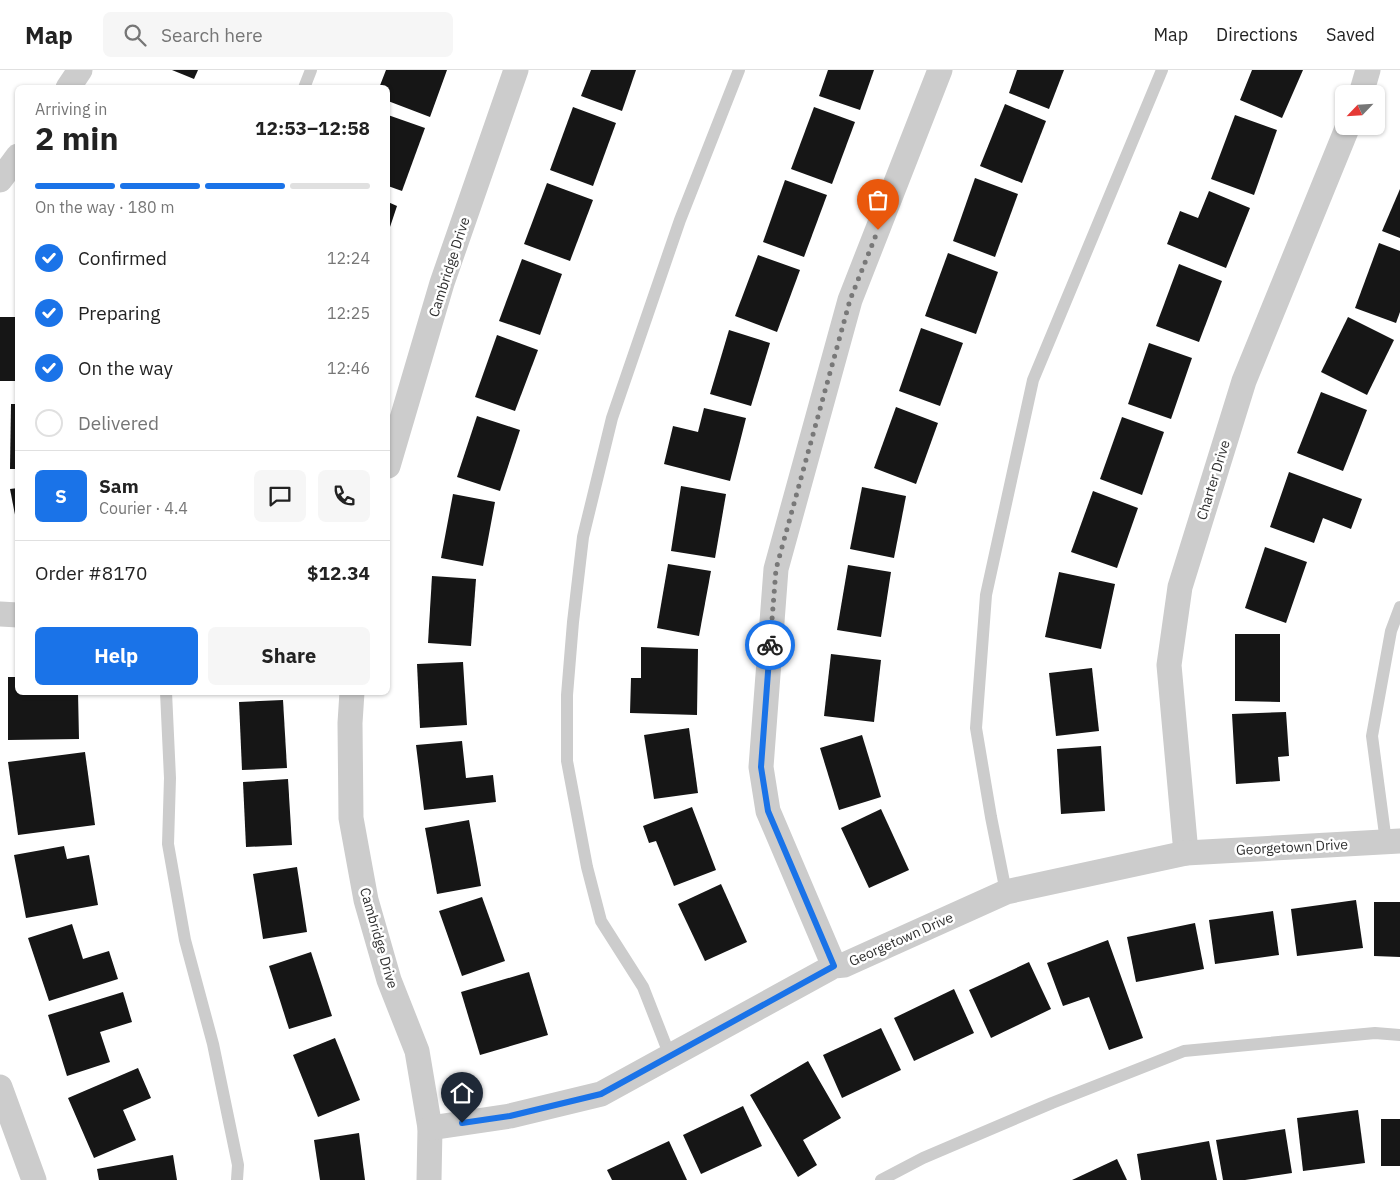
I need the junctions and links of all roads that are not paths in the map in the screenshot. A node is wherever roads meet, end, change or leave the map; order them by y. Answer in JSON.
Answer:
{"nodes":[{"id":1,"x":311,"y":70,"type":"edge"},
{"id":2,"x":516,"y":70,"type":"edge"},
{"id":3,"x":739,"y":70,"type":"edge"},
{"id":4,"x":940,"y":70,"type":"edge"},
{"id":5,"x":1162,"y":70,"type":"edge"},
{"id":6,"x":1368,"y":70,"type":"edge"},
{"id":7,"x":305,"y":85,"type":"edge"},
{"id":8,"x":1364,"y":85,"type":"edge"},
{"id":9,"x":1344,"y":135,"type":"edge"},
{"id":10,"x":15,"y":160,"type":"edge"},
{"id":11,"x":0,"y":180,"type":"edge"},
{"id":12,"x":390,"y":459,"type":"edge"},
{"id":13,"x":1400,"y":607,"type":"edge"},
{"id":14,"x":0,"y":614,"type":"edge"},
{"id":15,"x":15,"y":615,"type":"edge"},
{"id":16,"x":166,"y":695,"type":"edge"},
{"id":17,"x":352,"y":695,"type":"edge"},
{"id":18,"x":1393,"y":841,"type":"edge"},
{"id":19,"x":1186,"y":853,"type":"junction"},
{"id":20,"x":1006,"y":892,"type":"junction"},
{"id":21,"x":834,"y":966,"type":"junction"},
{"id":22,"x":1400,"y":1035,"type":"edge"},
{"id":23,"x":670,"y":1056,"type":"junction"},
{"id":24,"x":0,"y":1087,"type":"edge"},
{"id":25,"x":430,"y":1128,"type":"junction"},
{"id":26,"x":34,"y":1180,"type":"edge"},
{"id":27,"x":237,"y":1180,"type":"edge"},
{"id":28,"x":429,"y":1180,"type":"edge"},
{"id":29,"x":881,"y":1180,"type":"edge"}],
"edges":[{"from":1,"to":7,"type":"lane"},
{"from":2,"to":12,"type":"street","name":"Cambridge Drive"},
{"from":3,"to":23,"type":"lane"},
{"from":4,"to":21,"type":"street"},
{"from":5,"to":20,"type":"lane"},
{"from":6,"to":8,"type":"street"},
{"from":9,"to":19,"type":"street","name":"Charter Drive"},
{"from":10,"to":11,"type":"street"},
{"from":13,"to":18,"type":"lane"},
{"from":14,"to":15,"type":"street"},
{"from":16,"to":27,"type":"lane"},
{"from":17,"to":25,"type":"street","name":"Cambridge Drive"},
{"from":18,"to":19,"type":"street","name":"Georgetown Drive"},
{"from":19,"to":20,"type":"street","name":"Georgetown Drive"},
{"from":20,"to":21,"type":"street","name":"Georgetown Drive"},
{"from":21,"to":23,"type":"street","name":"Georgetown Drive"},
{"from":22,"to":29,"type":"lane"},
{"from":23,"to":25,"type":"street","name":"Georgetown Drive"},
{"from":24,"to":26,"type":"street"},
{"from":25,"to":28,"type":"street","name":"Cambridge Drive"}]}
